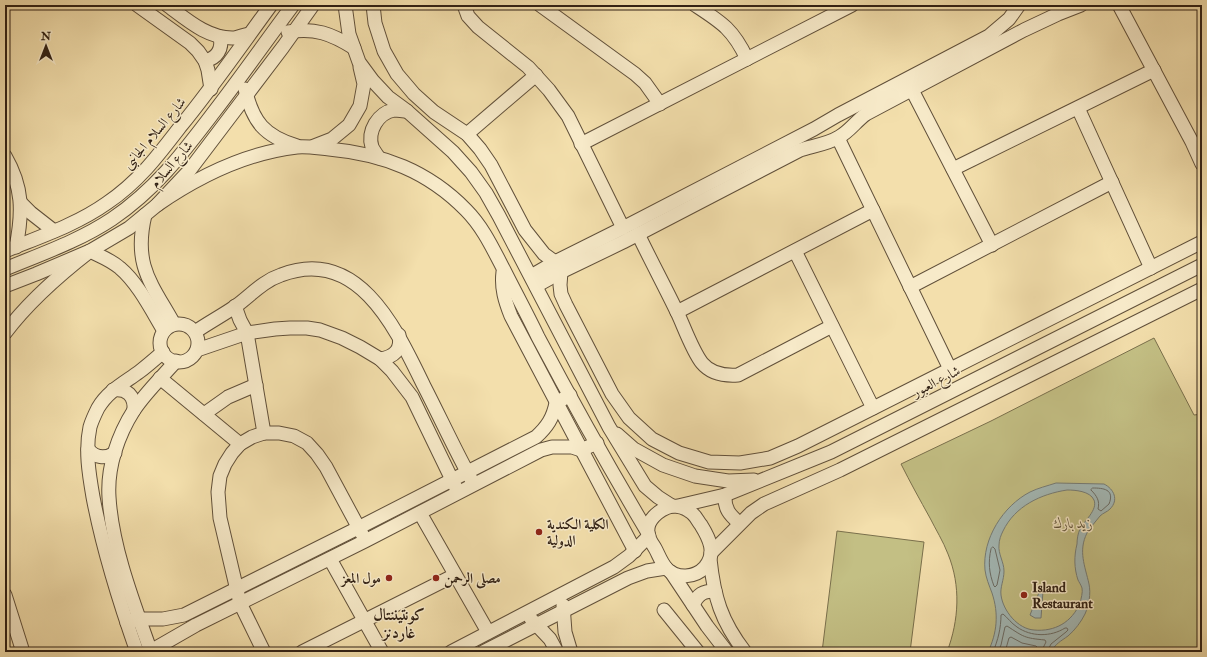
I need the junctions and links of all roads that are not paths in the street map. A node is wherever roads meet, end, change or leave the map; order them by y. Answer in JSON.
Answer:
{"nodes":[{"id":1,"x":137,"y":5,"type":"edge"},
{"id":2,"x":167,"y":5,"type":"edge"},
{"id":3,"x":271,"y":5,"type":"edge"},
{"id":4,"x":292,"y":5,"type":"edge"},
{"id":5,"x":313,"y":5,"type":"edge"},
{"id":6,"x":345,"y":5,"type":"edge"},
{"id":7,"x":373,"y":5,"type":"edge"},
{"id":8,"x":464,"y":5,"type":"edge"},
{"id":9,"x":540,"y":5,"type":"edge"},
{"id":10,"x":695,"y":5,"type":"edge"},
{"id":11,"x":852,"y":5,"type":"edge"},
{"id":12,"x":1081,"y":5,"type":"edge"},
{"id":13,"x":1119,"y":5,"type":"edge"},
{"id":14,"x":1018,"y":6,"type":"edge"},
{"id":15,"x":1056,"y":9,"type":"edge"},
{"id":16,"x":1024,"y":30,"type":"junction"},
{"id":17,"x":294,"y":31,"type":"junction"},
{"id":18,"x":249,"y":34,"type":"junction"},
{"id":19,"x":271,"y":35,"type":"junction"},
{"id":20,"x":220,"y":37,"type":"junction"},
{"id":21,"x":354,"y":48,"type":"junction"},
{"id":22,"x":747,"y":58,"type":"junction"},
{"id":23,"x":205,"y":61,"type":"junction"},
{"id":24,"x":359,"y":62,"type":"junction"},
{"id":25,"x":1154,"y":70,"type":"junction"},
{"id":26,"x":536,"y":74,"type":"junction"},
{"id":27,"x":242,"y":76,"type":"junction"},
{"id":28,"x":211,"y":89,"type":"junction"},
{"id":29,"x":912,"y":90,"type":"junction"},
{"id":30,"x":246,"y":94,"type":"junction"},
{"id":31,"x":660,"y":104,"type":"junction"},
{"id":32,"x":1078,"y":108,"type":"junction"},
{"id":33,"x":407,"y":111,"type":"junction"},
{"id":34,"x":838,"y":115,"type":"junction"},
{"id":35,"x":814,"y":129,"type":"junction"},
{"id":36,"x":467,"y":134,"type":"junction"},
{"id":37,"x":843,"y":135,"type":"junction"},
{"id":38,"x":1197,"y":140,"type":"edge"},
{"id":39,"x":581,"y":144,"type":"junction"},
{"id":40,"x":821,"y":144,"type":"junction"},
{"id":41,"x":304,"y":147,"type":"junction"},
{"id":42,"x":5,"y":156,"type":"edge"},
{"id":43,"x":379,"y":158,"type":"junction"},
{"id":44,"x":1202,"y":164,"type":"edge"},
{"id":45,"x":953,"y":169,"type":"junction"},
{"id":46,"x":1112,"y":182,"type":"junction"},
{"id":47,"x":21,"y":203,"type":"junction"},
{"id":48,"x":156,"y":205,"type":"junction"},
{"id":49,"x":873,"y":210,"type":"junction"},
{"id":50,"x":145,"y":215,"type":"junction"},
{"id":51,"x":70,"y":224,"type":"junction"},
{"id":52,"x":639,"y":229,"type":"junction"},
{"id":53,"x":54,"y":231,"type":"junction"},
{"id":54,"x":621,"y":234,"type":"junction"},
{"id":55,"x":76,"y":238,"type":"junction"},
{"id":56,"x":1202,"y":242,"type":"edge"},
{"id":57,"x":992,"y":244,"type":"junction"},
{"id":58,"x":11,"y":249,"type":"edge"},
{"id":59,"x":90,"y":251,"type":"junction"},
{"id":60,"x":795,"y":251,"type":"junction"},
{"id":61,"x":6,"y":265,"type":"edge"},
{"id":62,"x":1202,"y":265,"type":"edge"},
{"id":63,"x":558,"y":267,"type":"junction"},
{"id":64,"x":1151,"y":268,"type":"junction"},
{"id":65,"x":504,"y":270,"type":"junction"},
{"id":66,"x":533,"y":281,"type":"junction"},
{"id":67,"x":5,"y":286,"type":"edge"},
{"id":68,"x":910,"y":287,"type":"junction"},
{"id":69,"x":1202,"y":289,"type":"edge"},
{"id":70,"x":235,"y":306,"type":"junction"},
{"id":71,"x":677,"y":312,"type":"junction"},
{"id":72,"x":832,"y":326,"type":"junction"},
{"id":73,"x":169,"y":327,"type":"junction"},
{"id":74,"x":195,"y":332,"type":"junction"},
{"id":75,"x":5,"y":333,"type":"edge"},
{"id":76,"x":247,"y":333,"type":"junction"},
{"id":77,"x":399,"y":335,"type":"junction"},
{"id":78,"x":561,"y":335,"type":"junction"},
{"id":79,"x":543,"y":346,"type":"junction"},
{"id":80,"x":197,"y":350,"type":"junction"},
{"id":81,"x":162,"y":352,"type":"junction"},
{"id":82,"x":380,"y":359,"type":"junction"},
{"id":83,"x":176,"y":361,"type":"junction"},
{"id":84,"x":950,"y":369,"type":"junction"},
{"id":85,"x":160,"y":378,"type":"junction"},
{"id":86,"x":256,"y":385,"type":"junction"},
{"id":87,"x":113,"y":390,"type":"junction"},
{"id":88,"x":570,"y":395,"type":"junction"},
{"id":89,"x":556,"y":403,"type":"junction"},
{"id":90,"x":873,"y":408,"type":"junction"},
{"id":91,"x":134,"y":410,"type":"junction"},
{"id":92,"x":204,"y":414,"type":"junction"},
{"id":93,"x":608,"y":427,"type":"junction"},
{"id":94,"x":264,"y":433,"type":"junction"},
{"id":95,"x":597,"y":443,"type":"junction"},
{"id":96,"x":240,"y":444,"type":"junction"},
{"id":97,"x":88,"y":449,"type":"junction"},
{"id":98,"x":581,"y":450,"type":"junction"},
{"id":99,"x":115,"y":453,"type":"junction"},
{"id":100,"x":467,"y":472,"type":"junction"},
{"id":101,"x":452,"y":480,"type":"junction"},
{"id":102,"x":761,"y":480,"type":"junction"},
{"id":103,"x":474,"y":485,"type":"junction"},
{"id":104,"x":459,"y":493,"type":"junction"},
{"id":105,"x":725,"y":495,"type":"junction"},
{"id":106,"x":675,"y":506,"type":"junction"},
{"id":107,"x":420,"y":513,"type":"junction"},
{"id":108,"x":739,"y":524,"type":"junction"},
{"id":109,"x":358,"y":528,"type":"junction"},
{"id":110,"x":648,"y":535,"type":"junction"},
{"id":111,"x":365,"y":541,"type":"junction"},
{"id":112,"x":635,"y":551,"type":"junction"},
{"id":113,"x":710,"y":556,"type":"junction"},
{"id":114,"x":330,"y":559,"type":"junction"},
{"id":115,"x":669,"y":570,"type":"junction"},
{"id":116,"x":455,"y":575,"type":"junction"},
{"id":117,"x":237,"y":588,"type":"junction"},
{"id":118,"x":715,"y":591,"type":"junction"},
{"id":119,"x":561,"y":594,"type":"junction"},
{"id":120,"x":5,"y":595,"type":"edge"},
{"id":121,"x":240,"y":603,"type":"junction"},
{"id":122,"x":693,"y":604,"type":"junction"},
{"id":123,"x":664,"y":610,"type":"dead end"},
{"id":124,"x":564,"y":611,"type":"junction"},
{"id":125,"x":525,"y":613,"type":"junction"},
{"id":126,"x":365,"y":621,"type":"junction"},
{"id":127,"x":133,"y":622,"type":"junction"},
{"id":128,"x":536,"y":625,"type":"junction"},
{"id":129,"x":488,"y":632,"type":"junction"},
{"id":130,"x":23,"y":652,"type":"edge"},
{"id":131,"x":138,"y":652,"type":"edge"},
{"id":132,"x":150,"y":652,"type":"edge"},
{"id":133,"x":264,"y":652,"type":"edge"},
{"id":134,"x":302,"y":652,"type":"edge"},
{"id":135,"x":382,"y":652,"type":"edge"},
{"id":136,"x":451,"y":652,"type":"edge"},
{"id":137,"x":483,"y":652,"type":"edge"},
{"id":138,"x":557,"y":652,"type":"edge"},
{"id":139,"x":571,"y":652,"type":"edge"},
{"id":140,"x":698,"y":652,"type":"edge"},
{"id":141,"x":727,"y":652,"type":"edge"},
{"id":142,"x":745,"y":652,"type":"edge"}],
"edges":[{"from":1,"to":23,"type":"street"},
{"from":2,"to":20,"type":"street"},
{"from":3,"to":18,"type":"street","name":"شارع السلام الجانبى"},
{"from":4,"to":19,"type":"street","name":"شارع السلام"},
{"from":5,"to":17,"type":"street","name":"شارع السلام"},
{"from":6,"to":21,"type":"street"},
{"from":7,"to":36,"type":"street"},
{"from":8,"to":26,"type":"street"},
{"from":9,"to":31,"type":"street"},
{"from":10,"to":22,"type":"street"},
{"from":11,"to":22,"type":"street"},
{"from":12,"to":15,"type":"street"},
{"from":13,"to":25,"type":"street"},
{"from":14,"to":16,"type":"street"},
{"from":14,"to":34,"type":"street"},
{"from":15,"to":16,"type":"street"},
{"from":16,"to":29,"type":"street"},
{"from":17,"to":19,"type":"street"},
{"from":17,"to":21,"type":"street"},
{"from":17,"to":30,"type":"street","name":"شارع السلام"},
{"from":18,"to":20,"type":"street"},
{"from":18,"to":28,"type":"street","name":"شارع السلام الجانبى"},
{"from":19,"to":27,"type":"street","name":"شارع السلام"},
{"from":20,"to":23,"type":"street"},
{"from":21,"to":24,"type":"street"},
{"from":22,"to":31,"type":"street"},
{"from":23,"to":28,"type":"street"},
{"from":24,"to":33,"type":"street"},
{"from":24,"to":41,"type":"street"},
{"from":25,"to":32,"type":"street"},
{"from":25,"to":38,"type":"street"},
{"from":26,"to":36,"type":"street"},
{"from":26,"to":39,"type":"street"},
{"from":27,"to":30,"type":"street"},
{"from":27,"to":55,"type":"street","name":"شارع السلام"},
{"from":28,"to":51,"type":"street","name":"شارع السلام الجانبى"},
{"from":29,"to":37,"type":"street"},
{"from":29,"to":45,"type":"street"},
{"from":30,"to":41,"type":"street"},
{"from":30,"to":48,"type":"street","name":"شارع السلام"},
{"from":31,"to":39,"type":"street"},
{"from":32,"to":45,"type":"street"},
{"from":32,"to":46,"type":"street"},
{"from":33,"to":43,"type":"street"},
{"from":33,"to":66,"type":"street"},
{"from":34,"to":35,"type":"street"},
{"from":34,"to":37,"type":"street"},
{"from":35,"to":40,"type":"street"},
{"from":35,"to":52,"type":"street"},
{"from":36,"to":63,"type":"street"},
{"from":37,"to":40,"type":"street"},
{"from":37,"to":49,"type":"street"},
{"from":38,"to":44,"type":"street"},
{"from":39,"to":54,"type":"street"},
{"from":40,"to":52,"type":"street"},
{"from":41,"to":43,"type":"street"},
{"from":41,"to":48,"type":"street"},
{"from":42,"to":47,"type":"street"},
{"from":43,"to":65,"type":"street"},
{"from":45,"to":57,"type":"street"},
{"from":46,"to":57,"type":"street"},
{"from":46,"to":64,"type":"street"},
{"from":47,"to":53,"type":"street"},
{"from":47,"to":58,"type":"street"},
{"from":48,"to":50,"type":"street","name":"شارع السلام"},
{"from":49,"to":60,"type":"street"},
{"from":49,"to":68,"type":"street"},
{"from":50,"to":59,"type":"street","name":"شارع السلام"},
{"from":50,"to":73,"type":"street"},
{"from":51,"to":53,"type":"street","name":"شارع السلام الجانبى"},
{"from":51,"to":55,"type":"street"},
{"from":52,"to":54,"type":"street"},
{"from":52,"to":71,"type":"street"},
{"from":53,"to":58,"type":"street","name":"شارع السلام الجانبى"},
{"from":54,"to":63,"type":"street"},
{"from":55,"to":61,"type":"street","name":"شارع السلام"},
{"from":56,"to":64,"type":"street"},
{"from":57,"to":68,"type":"street"},
{"from":59,"to":67,"type":"street","name":"شارع السلام"},
{"from":59,"to":73,"type":"street"},
{"from":59,"to":75,"type":"street"},
{"from":60,"to":71,"type":"street"},
{"from":60,"to":72,"type":"street"},
{"from":62,"to":102,"type":"street","name":"شارع العبور"},
{"from":63,"to":66,"type":"street"},
{"from":63,"to":90,"type":"street"},
{"from":64,"to":84,"type":"street"},
{"from":65,"to":79,"type":"street"},
{"from":65,"to":89,"type":"street"},
{"from":66,"to":78,"type":"street"},
{"from":68,"to":84,"type":"street"},
{"from":69,"to":108,"type":"street"},
{"from":70,"to":74,"type":"street"},
{"from":70,"to":76,"type":"street"},
{"from":70,"to":77,"type":"street"},
{"from":71,"to":72,"type":"street"},
{"from":72,"to":90,"type":"street"},
{"from":73,"to":74,"type":"street"},
{"from":73,"to":81,"type":"street"},
{"from":74,"to":80,"type":"street"},
{"from":76,"to":80,"type":"street"},
{"from":76,"to":82,"type":"street"},
{"from":76,"to":86,"type":"street"},
{"from":77,"to":82,"type":"street"},
{"from":77,"to":100,"type":"street"},
{"from":78,"to":79,"type":"street"},
{"from":78,"to":93,"type":"street"},
{"from":79,"to":88,"type":"street"},
{"from":80,"to":83,"type":"street"},
{"from":81,"to":83,"type":"street"},
{"from":81,"to":87,"type":"street"},
{"from":82,"to":101,"type":"street"},
{"from":83,"to":85,"type":"street"},
{"from":84,"to":90,"type":"street"},
{"from":85,"to":91,"type":"street"},
{"from":85,"to":92,"type":"street"},
{"from":86,"to":92,"type":"street"},
{"from":86,"to":94,"type":"street"},
{"from":87,"to":91,"type":"street"},
{"from":87,"to":97,"type":"street"},
{"from":88,"to":89,"type":"street"},
{"from":88,"to":95,"type":"street"},
{"from":89,"to":98,"type":"street"},
{"from":89,"to":100,"type":"street"},
{"from":91,"to":99,"type":"street"},
{"from":92,"to":96,"type":"street"},
{"from":93,"to":102,"type":"street"},
{"from":93,"to":106,"type":"street"},
{"from":94,"to":96,"type":"street"},
{"from":94,"to":109,"type":"street"},
{"from":95,"to":98,"type":"street"},
{"from":95,"to":110,"type":"street"},
{"from":96,"to":117,"type":"street"},
{"from":97,"to":99,"type":"street"},
{"from":97,"to":127,"type":"street"},
{"from":98,"to":103,"type":"street"},
{"from":98,"to":112,"type":"street"},
{"from":99,"to":127,"type":"street"},
{"from":100,"to":101,"type":"street"},
{"from":100,"to":103,"type":"street"},
{"from":101,"to":104,"type":"street"},
{"from":101,"to":109,"type":"street"},
{"from":102,"to":105,"type":"street","name":"شارع العبور"},
{"from":103,"to":104,"type":"street"},
{"from":104,"to":107,"type":"street"},
{"from":105,"to":106,"type":"street","name":"شارع العبور"},
{"from":105,"to":108,"type":"street"},
{"from":106,"to":110,"type":"street"},
{"from":106,"to":113,"type":"street"},
{"from":107,"to":111,"type":"street"},
{"from":107,"to":116,"type":"street"},
{"from":108,"to":113,"type":"street"},
{"from":109,"to":111,"type":"street"},
{"from":109,"to":117,"type":"street"},
{"from":110,"to":112,"type":"street"},
{"from":110,"to":115,"type":"street"},
{"from":111,"to":114,"type":"street"},
{"from":112,"to":119,"type":"street"},
{"from":113,"to":115,"type":"street"},
{"from":113,"to":118,"type":"street"},
{"from":114,"to":121,"type":"street"},
{"from":114,"to":126,"type":"street"},
{"from":115,"to":122,"type":"street"},
{"from":115,"to":124,"type":"street"},
{"from":116,"to":126,"type":"street"},
{"from":116,"to":129,"type":"street"},
{"from":117,"to":121,"type":"street"},
{"from":117,"to":127,"type":"street"},
{"from":118,"to":122,"type":"street"},
{"from":118,"to":142,"type":"street"},
{"from":119,"to":124,"type":"street"},
{"from":119,"to":125,"type":"street"},
{"from":120,"to":130,"type":"street"},
{"from":121,"to":132,"type":"street"},
{"from":121,"to":133,"type":"street"},
{"from":122,"to":141,"type":"street"},
{"from":123,"to":140,"type":"street"},
{"from":124,"to":128,"type":"street"},
{"from":124,"to":139,"type":"street"},
{"from":125,"to":128,"type":"street"},
{"from":125,"to":129,"type":"street"},
{"from":126,"to":134,"type":"street"},
{"from":126,"to":135,"type":"street"},
{"from":127,"to":131,"type":"street"},
{"from":127,"to":132,"type":"street"},
{"from":128,"to":137,"type":"street"},
{"from":128,"to":138,"type":"street"},
{"from":129,"to":136,"type":"street"}]}
